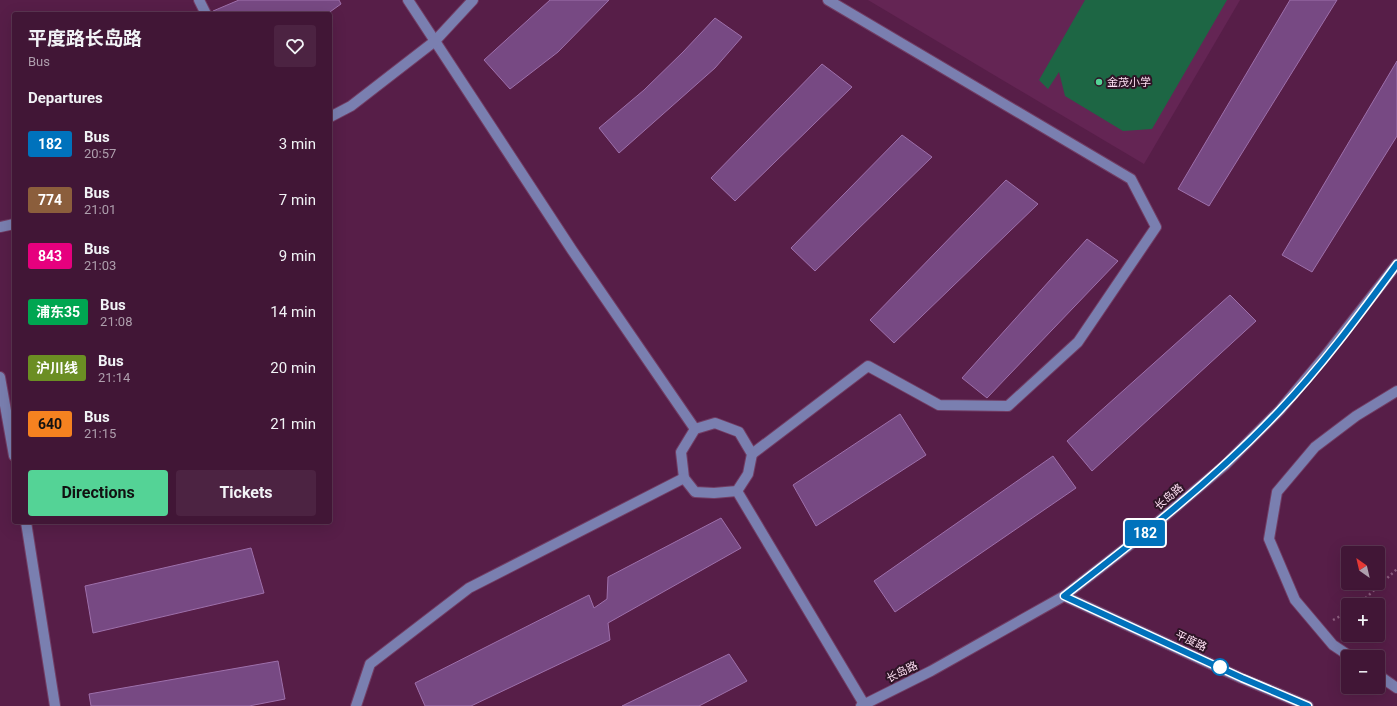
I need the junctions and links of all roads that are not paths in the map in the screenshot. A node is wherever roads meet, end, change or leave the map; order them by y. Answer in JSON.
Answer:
{"nodes":[{"id":1,"x":200,"y":0,"type":"edge"},
{"id":2,"x":408,"y":0,"type":"edge"},
{"id":3,"x":473,"y":0,"type":"edge"},
{"id":4,"x":828,"y":0,"type":"edge"},
{"id":5,"x":205,"y":12,"type":"edge"},
{"id":6,"x":435,"y":41,"type":"junction"},
{"id":7,"x":332,"y":116,"type":"edge"},
{"id":8,"x":12,"y":224,"type":"edge"},
{"id":9,"x":0,"y":227,"type":"edge"},
{"id":10,"x":1397,"y":264,"type":"edge"},
{"id":11,"x":0,"y":377,"type":"edge"},
{"id":12,"x":1397,"y":392,"type":"edge"},
{"id":13,"x":695,"y":429,"type":"junction"},
{"id":14,"x":12,"y":445,"type":"edge"},
{"id":15,"x":752,"y":454,"type":"junction"},
{"id":16,"x":684,"y":478,"type":"junction"},
{"id":17,"x":737,"y":491,"type":"junction"},
{"id":18,"x":26,"y":524,"type":"edge"},
{"id":19,"x":1064,"y":596,"type":"junction"},
{"id":20,"x":1341,"y":650,"type":"edge"},
{"id":21,"x":1385,"y":680,"type":"edge"},
{"id":22,"x":1397,"y":688,"type":"edge"},
{"id":23,"x":862,"y":705,"type":"edge"},
{"id":24,"x":55,"y":706,"type":"edge"},
{"id":25,"x":356,"y":706,"type":"edge"},
{"id":26,"x":1308,"y":706,"type":"edge"}],
"edges":[{"from":1,"to":5,"type":"street"},
{"from":2,"to":6,"type":"street"},
{"from":3,"to":6,"type":"street"},
{"from":4,"to":15,"type":"street"},
{"from":6,"to":7,"type":"street"},
{"from":6,"to":13,"type":"street"},
{"from":8,"to":9,"type":"street"},
{"from":10,"to":19,"type":"street","name":"长岛路"},
{"from":11,"to":14,"type":"street"},
{"from":12,"to":20,"type":"street"},
{"from":13,"to":15,"type":"street"},
{"from":13,"to":16,"type":"street"},
{"from":15,"to":17,"type":"street"},
{"from":16,"to":17,"type":"street"},
{"from":16,"to":25,"type":"street"},
{"from":17,"to":23,"type":"street"},
{"from":18,"to":24,"type":"street"},
{"from":19,"to":23,"type":"street","name":"长岛路"},
{"from":19,"to":26,"type":"street","name":"平度路"},
{"from":21,"to":22,"type":"street"}]}
